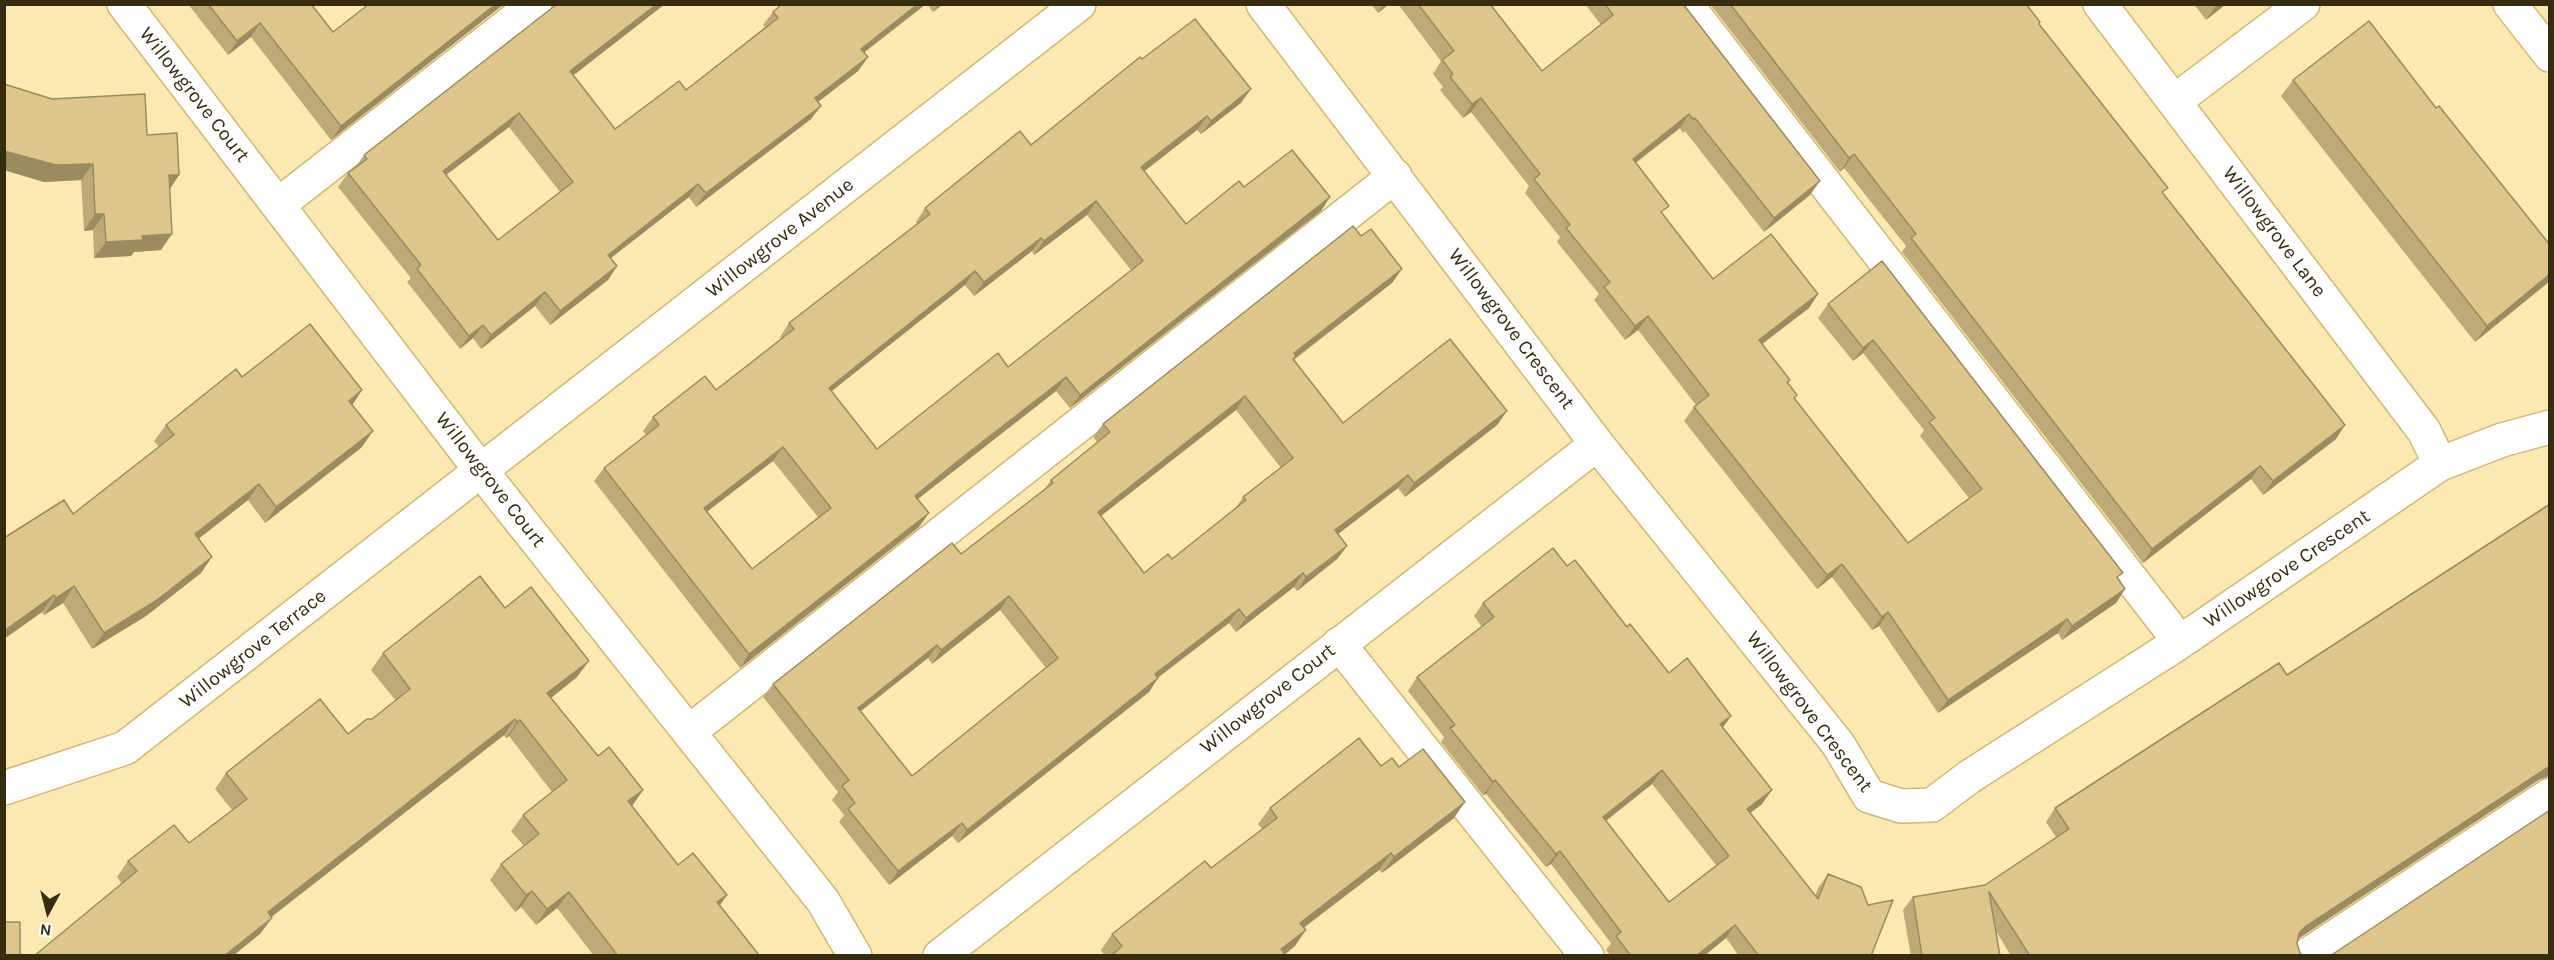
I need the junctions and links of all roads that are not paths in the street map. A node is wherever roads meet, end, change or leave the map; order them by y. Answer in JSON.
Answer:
{"nodes":[{"id":1,"x":124,"y":4,"type":"edge"},
{"id":2,"x":535,"y":4,"type":"edge"},
{"id":3,"x":1078,"y":4,"type":"edge"},
{"id":4,"x":1263,"y":4,"type":"edge"},
{"id":5,"x":1686,"y":4,"type":"edge"},
{"id":6,"x":2100,"y":4,"type":"edge"},
{"id":7,"x":2303,"y":4,"type":"edge"},
{"id":8,"x":2510,"y":4,"type":"edge"},
{"id":9,"x":2550,"y":55,"type":"edge"},
{"id":10,"x":2175,"y":101,"type":"junction"},
{"id":11,"x":1395,"y":176,"type":"junction"},
{"id":12,"x":278,"y":205,"type":"junction"},
{"id":13,"x":2550,"y":427,"type":"edge"},
{"id":14,"x":1597,"y":444,"type":"junction"},
{"id":15,"x":2440,"y":464,"type":"junction"},
{"id":16,"x":482,"y":472,"type":"junction"},
{"id":17,"x":2180,"y":642,"type":"junction"},
{"id":18,"x":1339,"y":644,"type":"junction"},
{"id":19,"x":689,"y":732,"type":"junction"},
{"id":20,"x":4,"y":788,"type":"edge"},
{"id":21,"x":2550,"y":795,"type":"edge"},
{"id":22,"x":855,"y":956,"type":"edge"},
{"id":23,"x":940,"y":956,"type":"edge"},
{"id":24,"x":1587,"y":956,"type":"edge"},
{"id":25,"x":2306,"y":956,"type":"edge"}],
"edges":[{"from":1,"to":12,"type":"street","name":"Willowgrove Court"},
{"from":2,"to":12,"type":"street"},
{"from":3,"to":16,"type":"street","name":"Willowgrove Avenue"},
{"from":4,"to":11,"type":"street","name":"Willowgrove Crescent"},
{"from":5,"to":17,"type":"street"},
{"from":6,"to":10,"type":"street","name":"Willowgrove Lane"},
{"from":7,"to":10,"type":"street"},
{"from":8,"to":9,"type":"street"},
{"from":10,"to":15,"type":"street","name":"Willowgrove Lane"},
{"from":11,"to":14,"type":"street","name":"Willowgrove Crescent"},
{"from":11,"to":19,"type":"street"},
{"from":12,"to":16,"type":"street","name":"Willowgrove Court"},
{"from":13,"to":15,"type":"street","name":"Willowgrove Crescent"},
{"from":14,"to":17,"type":"street","name":"Willowgrove Crescent"},
{"from":14,"to":18,"type":"street","name":"Willowgrove Court"},
{"from":15,"to":17,"type":"street","name":"Willowgrove Crescent"},
{"from":16,"to":19,"type":"street","name":"Willowgrove Court"},
{"from":16,"to":20,"type":"street","name":"Willowgrove Terrace"},
{"from":18,"to":23,"type":"street","name":"Willowgrove Court"},
{"from":18,"to":24,"type":"street"},
{"from":19,"to":22,"type":"street","name":"Willowgrove Court"},
{"from":21,"to":25,"type":"street"}]}
